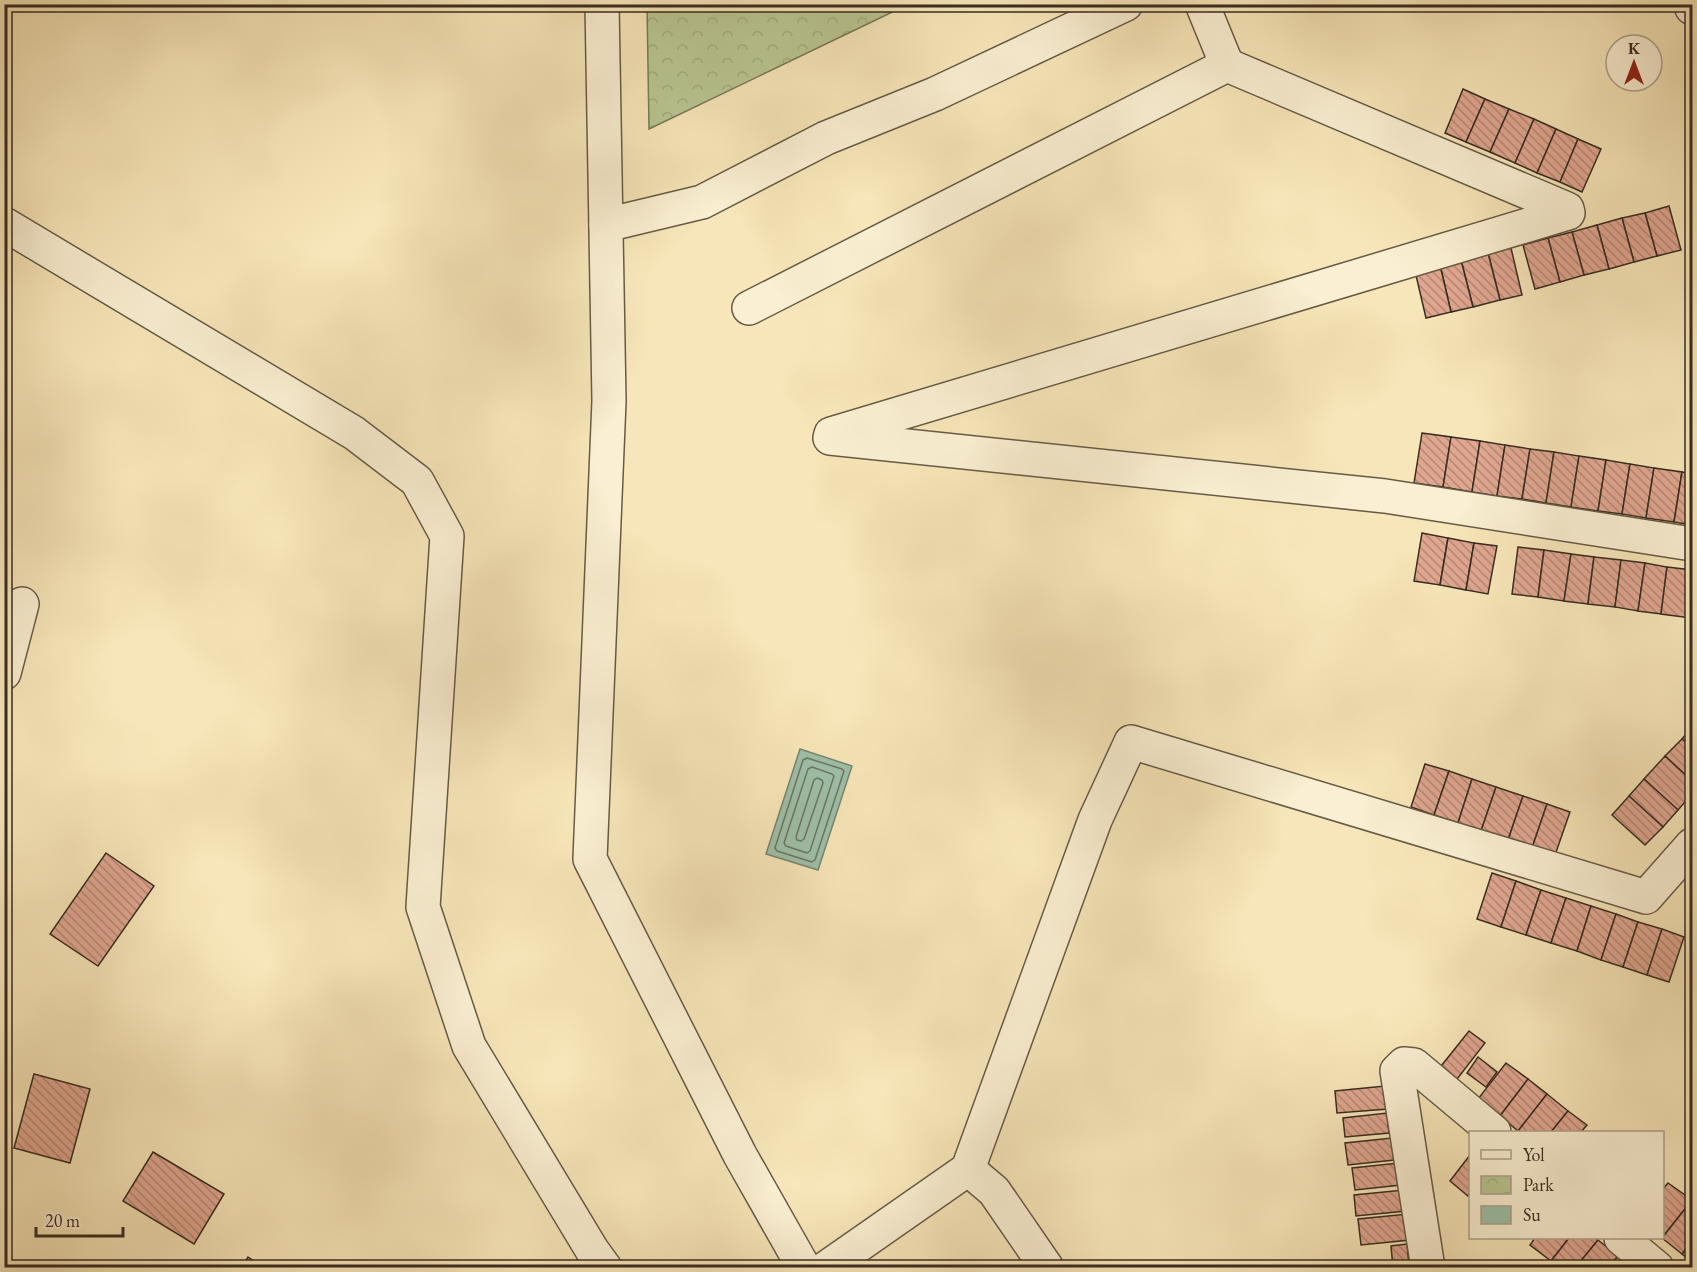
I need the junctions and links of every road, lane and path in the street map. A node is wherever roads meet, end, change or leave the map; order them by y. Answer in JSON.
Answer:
{"nodes":[{"id":1,"x":602,"y":4,"type":"edge"},
{"id":2,"x":1126,"y":4,"type":"edge"},
{"id":3,"x":1202,"y":4,"type":"edge"},
{"id":4,"x":1227,"y":65,"type":"junction"},
{"id":5,"x":4,"y":224,"type":"edge"},
{"id":6,"x":606,"y":225,"type":"junction"},
{"id":7,"x":749,"y":308,"type":"dead end"},
{"id":8,"x":1692,"y":544,"type":"edge"},
{"id":9,"x":22,"y":604,"type":"dead end"},
{"id":10,"x":4,"y":672,"type":"edge"},
{"id":11,"x":1692,"y":845,"type":"edge"},
{"id":12,"x":1493,"y":1131,"type":"edge"},
{"id":13,"x":968,"y":1169,"type":"junction"},
{"id":14,"x":1622,"y":1239,"type":"edge"},
{"id":15,"x":605,"y":1268,"type":"edge"},
{"id":16,"x":804,"y":1268,"type":"edge"},
{"id":17,"x":826,"y":1268,"type":"edge"},
{"id":18,"x":1047,"y":1268,"type":"edge"},
{"id":19,"x":1428,"y":1268,"type":"edge"},
{"id":20,"x":1657,"y":1268,"type":"edge"}],
"edges":[{"from":1,"to":6,"type":"street"},
{"from":2,"to":6,"type":"street"},
{"from":3,"to":4,"type":"street"},
{"from":4,"to":7,"type":"street"},
{"from":4,"to":8,"type":"street"},
{"from":5,"to":15,"type":"street"},
{"from":6,"to":16,"type":"street"},
{"from":9,"to":10,"type":"street"},
{"from":11,"to":13,"type":"street"},
{"from":12,"to":19,"type":"street"},
{"from":13,"to":17,"type":"street"},
{"from":13,"to":18,"type":"street"},
{"from":14,"to":20,"type":"street"}]}
